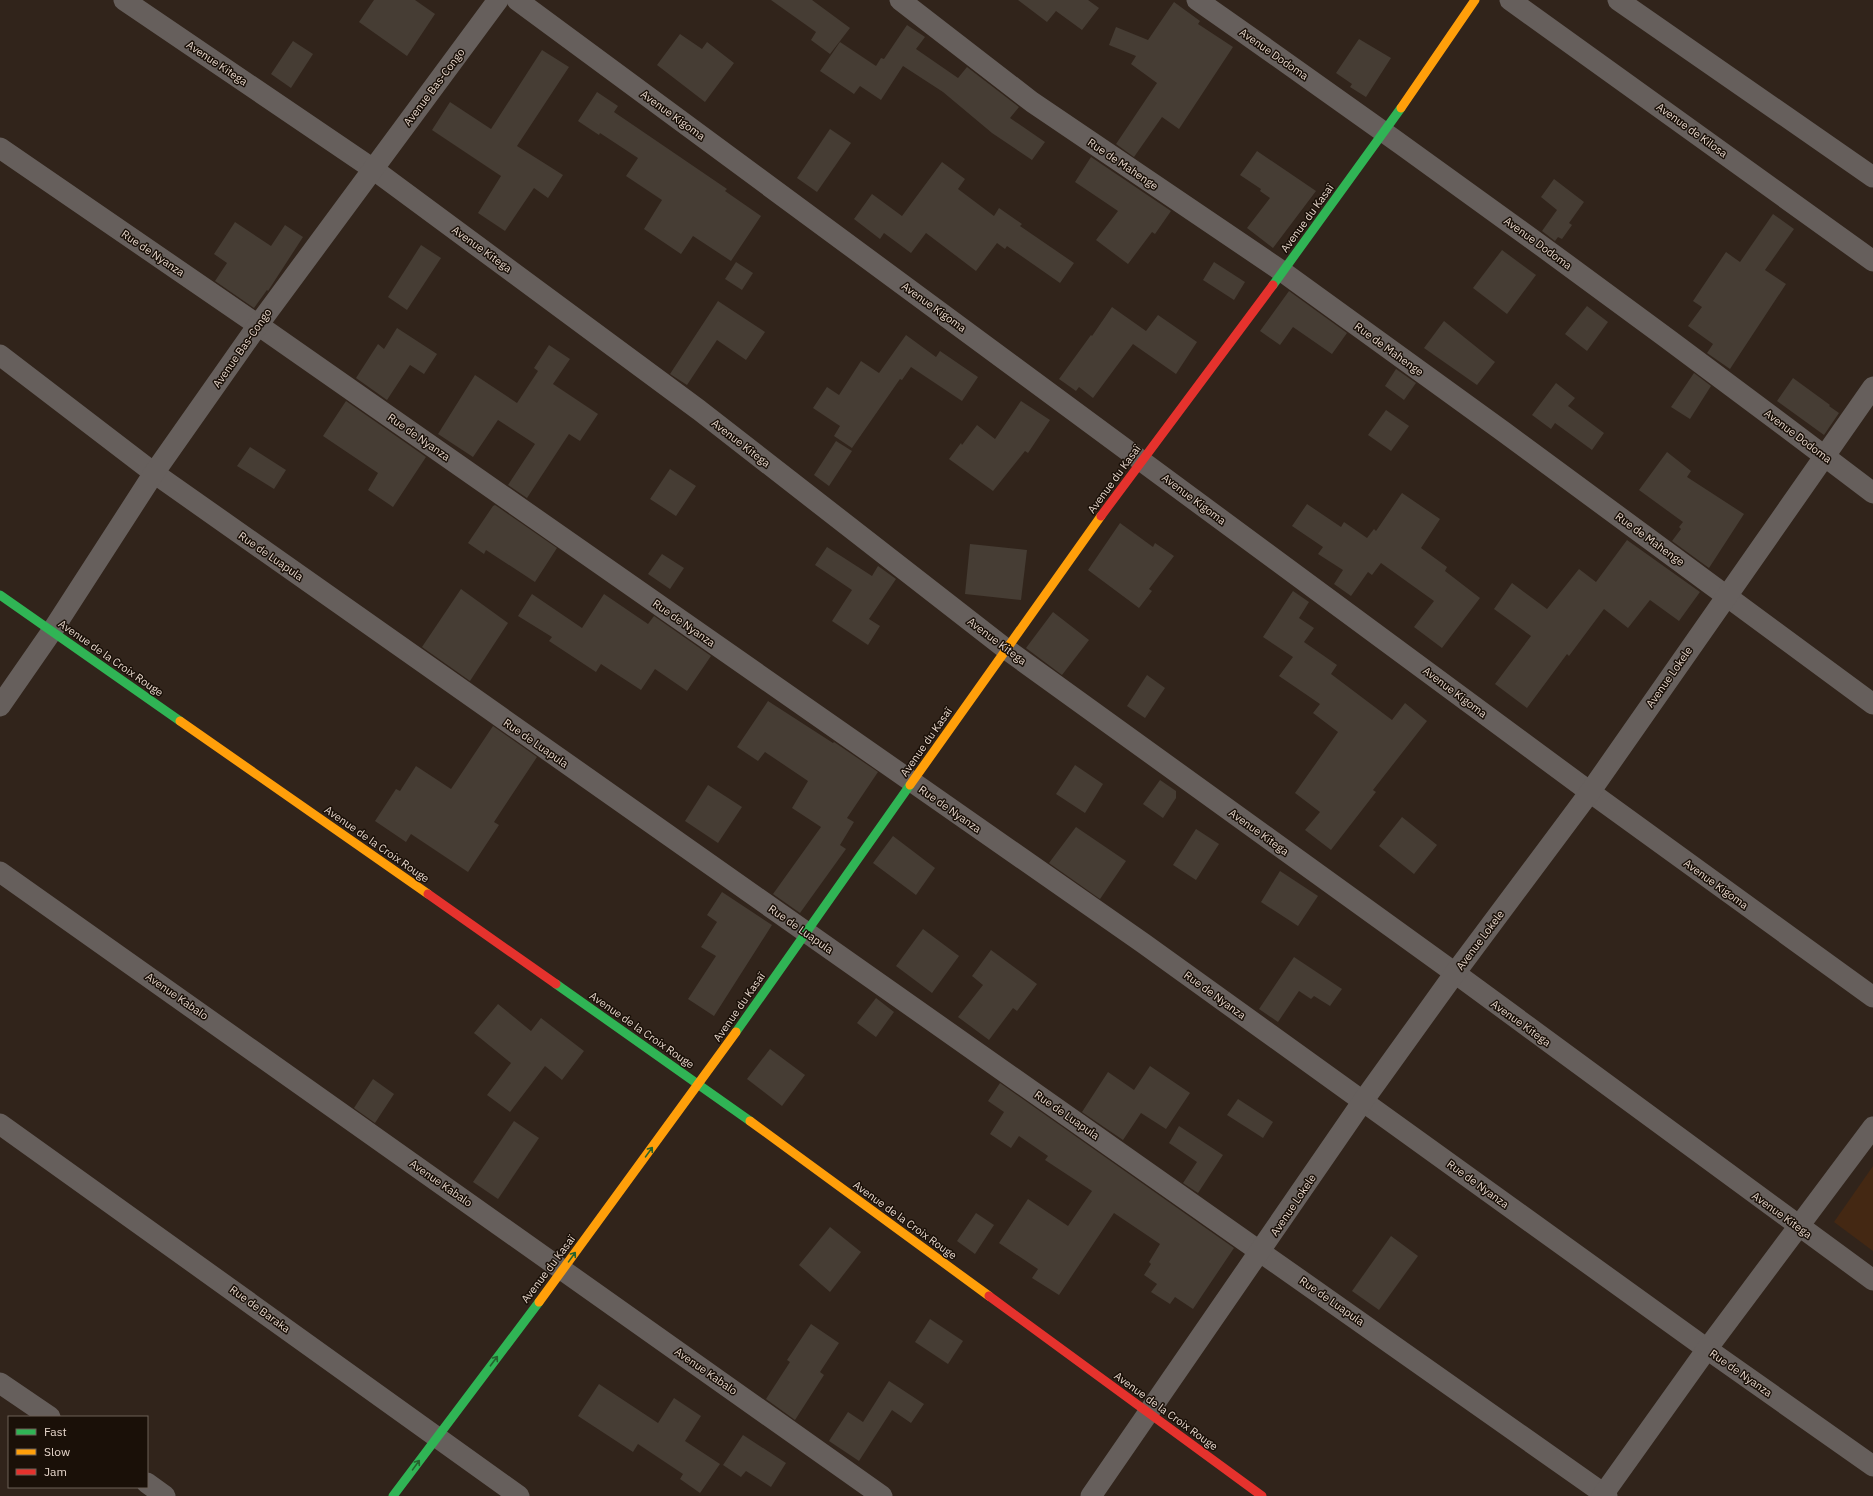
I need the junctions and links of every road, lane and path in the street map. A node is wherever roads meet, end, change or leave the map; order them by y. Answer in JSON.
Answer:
{"nodes":[{"id":1,"x":124,"y":0,"type":"edge"},
{"id":2,"x":498,"y":0,"type":"edge"},
{"id":3,"x":517,"y":0,"type":"edge"},
{"id":4,"x":900,"y":0,"type":"edge"},
{"id":5,"x":1197,"y":0,"type":"edge"},
{"id":6,"x":1475,"y":0,"type":"edge"},
{"id":7,"x":1510,"y":0,"type":"edge"},
{"id":8,"x":1618,"y":0,"type":"edge"},
{"id":9,"x":1385,"y":131,"type":"junction"},
{"id":10,"x":0,"y":148,"type":"edge"},
{"id":11,"x":373,"y":169,"type":"junction"},
{"id":12,"x":1873,"y":177,"type":"edge"},
{"id":13,"x":1873,"y":260,"type":"edge"},
{"id":14,"x":1283,"y":272,"type":"junction"},
{"id":15,"x":258,"y":325,"type":"junction"},
{"id":16,"x":0,"y":355,"type":"edge"},
{"id":17,"x":1873,"y":387,"type":"edge"},
{"id":18,"x":1825,"y":456,"type":"junction"},
{"id":19,"x":1142,"y":460,"type":"junction"},
{"id":20,"x":154,"y":473,"type":"junction"},
{"id":21,"x":1873,"y":493,"type":"edge"},
{"id":22,"x":0,"y":595,"type":"edge"},
{"id":23,"x":1726,"y":595,"type":"junction"},
{"id":24,"x":52,"y":631,"type":"junction"},
{"id":25,"x":1006,"y":649,"type":"junction"},
{"id":26,"x":1873,"y":704,"type":"edge"},
{"id":27,"x":0,"y":706,"type":"edge"},
{"id":28,"x":912,"y":783,"type":"junction"},
{"id":29,"x":1590,"y":792,"type":"junction"},
{"id":30,"x":0,"y":872,"type":"edge"},
{"id":31,"x":806,"y":933,"type":"junction"},
{"id":32,"x":1455,"y":974,"type":"junction"},
{"id":33,"x":1873,"y":997,"type":"edge"},
{"id":34,"x":699,"y":1084,"type":"junction"},
{"id":35,"x":1363,"y":1101,"type":"junction"},
{"id":36,"x":0,"y":1124,"type":"edge"},
{"id":37,"x":1873,"y":1127,"type":"edge"},
{"id":38,"x":1799,"y":1227,"type":"junction"},
{"id":39,"x":1261,"y":1251,"type":"junction"},
{"id":40,"x":563,"y":1270,"type":"junction"},
{"id":41,"x":1873,"y":1280,"type":"edge"},
{"id":42,"x":1707,"y":1349,"type":"junction"},
{"id":43,"x":0,"y":1383,"type":"edge"},
{"id":44,"x":1149,"y":1413,"type":"junction"},
{"id":45,"x":49,"y":1416,"type":"edge"},
{"id":46,"x":437,"y":1436,"type":"junction"},
{"id":47,"x":1873,"y":1466,"type":"edge"},
{"id":48,"x":148,"y":1484,"type":"edge"},
{"id":49,"x":1604,"y":1495,"type":"edge"},
{"id":50,"x":166,"y":1496,"type":"edge"},
{"id":51,"x":393,"y":1496,"type":"edge"},
{"id":52,"x":519,"y":1496,"type":"edge"},
{"id":53,"x":882,"y":1496,"type":"edge"},
{"id":54,"x":1091,"y":1496,"type":"edge"},
{"id":55,"x":1262,"y":1496,"type":"edge"}],
"edges":[{"from":1,"to":11,"type":"street","name":"Avenue Kitega"},
{"from":2,"to":11,"type":"street","name":"Avenue Bas-Congo"},
{"from":3,"to":19,"type":"street","name":"Avenue Kigoma"},
{"from":4,"to":14,"type":"street","name":"Rue de Mahenge"},
{"from":5,"to":9,"type":"street","name":"Avenue Dodoma"},
{"from":6,"to":9,"type":"street","name":"Avenue du Kasaï"},
{"from":7,"to":13,"type":"street","name":"Avenue de Kilosa"},
{"from":8,"to":12,"type":"street"},
{"from":9,"to":14,"type":"street","name":"Avenue du Kasaï"},
{"from":9,"to":18,"type":"street","name":"Avenue Dodoma"},
{"from":10,"to":15,"type":"street","name":"Rue de Nyanza"},
{"from":11,"to":15,"type":"street","name":"Avenue Bas-Congo"},
{"from":11,"to":25,"type":"street","name":"Avenue Kitega"},
{"from":14,"to":19,"type":"street","name":"Avenue du Kasaï"},
{"from":14,"to":23,"type":"street","name":"Rue de Mahenge"},
{"from":15,"to":20,"type":"street","name":"Avenue Bas-Congo"},
{"from":15,"to":28,"type":"street","name":"Rue de Nyanza"},
{"from":16,"to":20,"type":"street","name":"Rue de Luapula"},
{"from":17,"to":18,"type":"street","name":"Avenue Lokele"},
{"from":18,"to":21,"type":"street","name":"Avenue Dodoma"},
{"from":18,"to":23,"type":"street","name":"Avenue Lokele"},
{"from":19,"to":25,"type":"street","name":"Avenue du Kasaï"},
{"from":19,"to":29,"type":"street","name":"Avenue Kigoma"},
{"from":20,"to":24,"type":"street","name":"Avenue Bas-Congo"},
{"from":20,"to":31,"type":"street","name":"Rue de Luapula"},
{"from":22,"to":24,"type":"street","name":"Avenue de la Croix Rouge"},
{"from":23,"to":26,"type":"street","name":"Rue de Mahenge"},
{"from":23,"to":29,"type":"street","name":"Avenue Lokele"},
{"from":24,"to":27,"type":"street","name":"Avenue Bas-Congo"},
{"from":24,"to":34,"type":"street","name":"Avenue de la Croix Rouge"},
{"from":25,"to":28,"type":"street","name":"Avenue du Kasaï"},
{"from":25,"to":32,"type":"street","name":"Avenue Kitega"},
{"from":28,"to":31,"type":"street","name":"Avenue du Kasaï"},
{"from":28,"to":35,"type":"street","name":"Rue de Nyanza"},
{"from":29,"to":32,"type":"street","name":"Avenue Lokele"},
{"from":29,"to":33,"type":"street","name":"Avenue Kigoma"},
{"from":30,"to":40,"type":"street","name":"Avenue Kabalo"},
{"from":31,"to":34,"type":"street","name":"Avenue du Kasaï"},
{"from":31,"to":39,"type":"street","name":"Rue de Luapula"},
{"from":32,"to":35,"type":"street","name":"Avenue Lokele"},
{"from":32,"to":38,"type":"street","name":"Avenue Kitega"},
{"from":40,"to":34,"type":"street","name":"Avenue du Kasaï","one_way":true},
{"from":34,"to":44,"type":"street","name":"Avenue de la Croix Rouge"},
{"from":35,"to":39,"type":"street","name":"Avenue Lokele"},
{"from":35,"to":42,"type":"street","name":"Rue de Nyanza"},
{"from":36,"to":46,"type":"street","name":"Rue de Baraka"},
{"from":37,"to":38,"type":"street"},
{"from":38,"to":41,"type":"street","name":"Avenue Kitega"},
{"from":38,"to":42,"type":"street"},
{"from":39,"to":44,"type":"street","name":"Avenue Lokele"},
{"from":39,"to":49,"type":"street","name":"Rue de Luapula"},
{"from":46,"to":40,"type":"street","name":"Avenue du Kasaï","one_way":true},
{"from":40,"to":53,"type":"street","name":"Avenue Kabalo"},
{"from":42,"to":47,"type":"street","name":"Rue de Nyanza"},
{"from":42,"to":49,"type":"street"},
{"from":43,"to":45,"type":"street"},
{"from":44,"to":54,"type":"street","name":"Avenue Lokele"},
{"from":44,"to":55,"type":"street","name":"Avenue de la Croix Rouge"},
{"from":51,"to":46,"type":"street","name":"Avenue du Kasaï","one_way":true},
{"from":46,"to":52,"type":"street","name":"Rue de Baraka"},
{"from":48,"to":50,"type":"street"}]}
